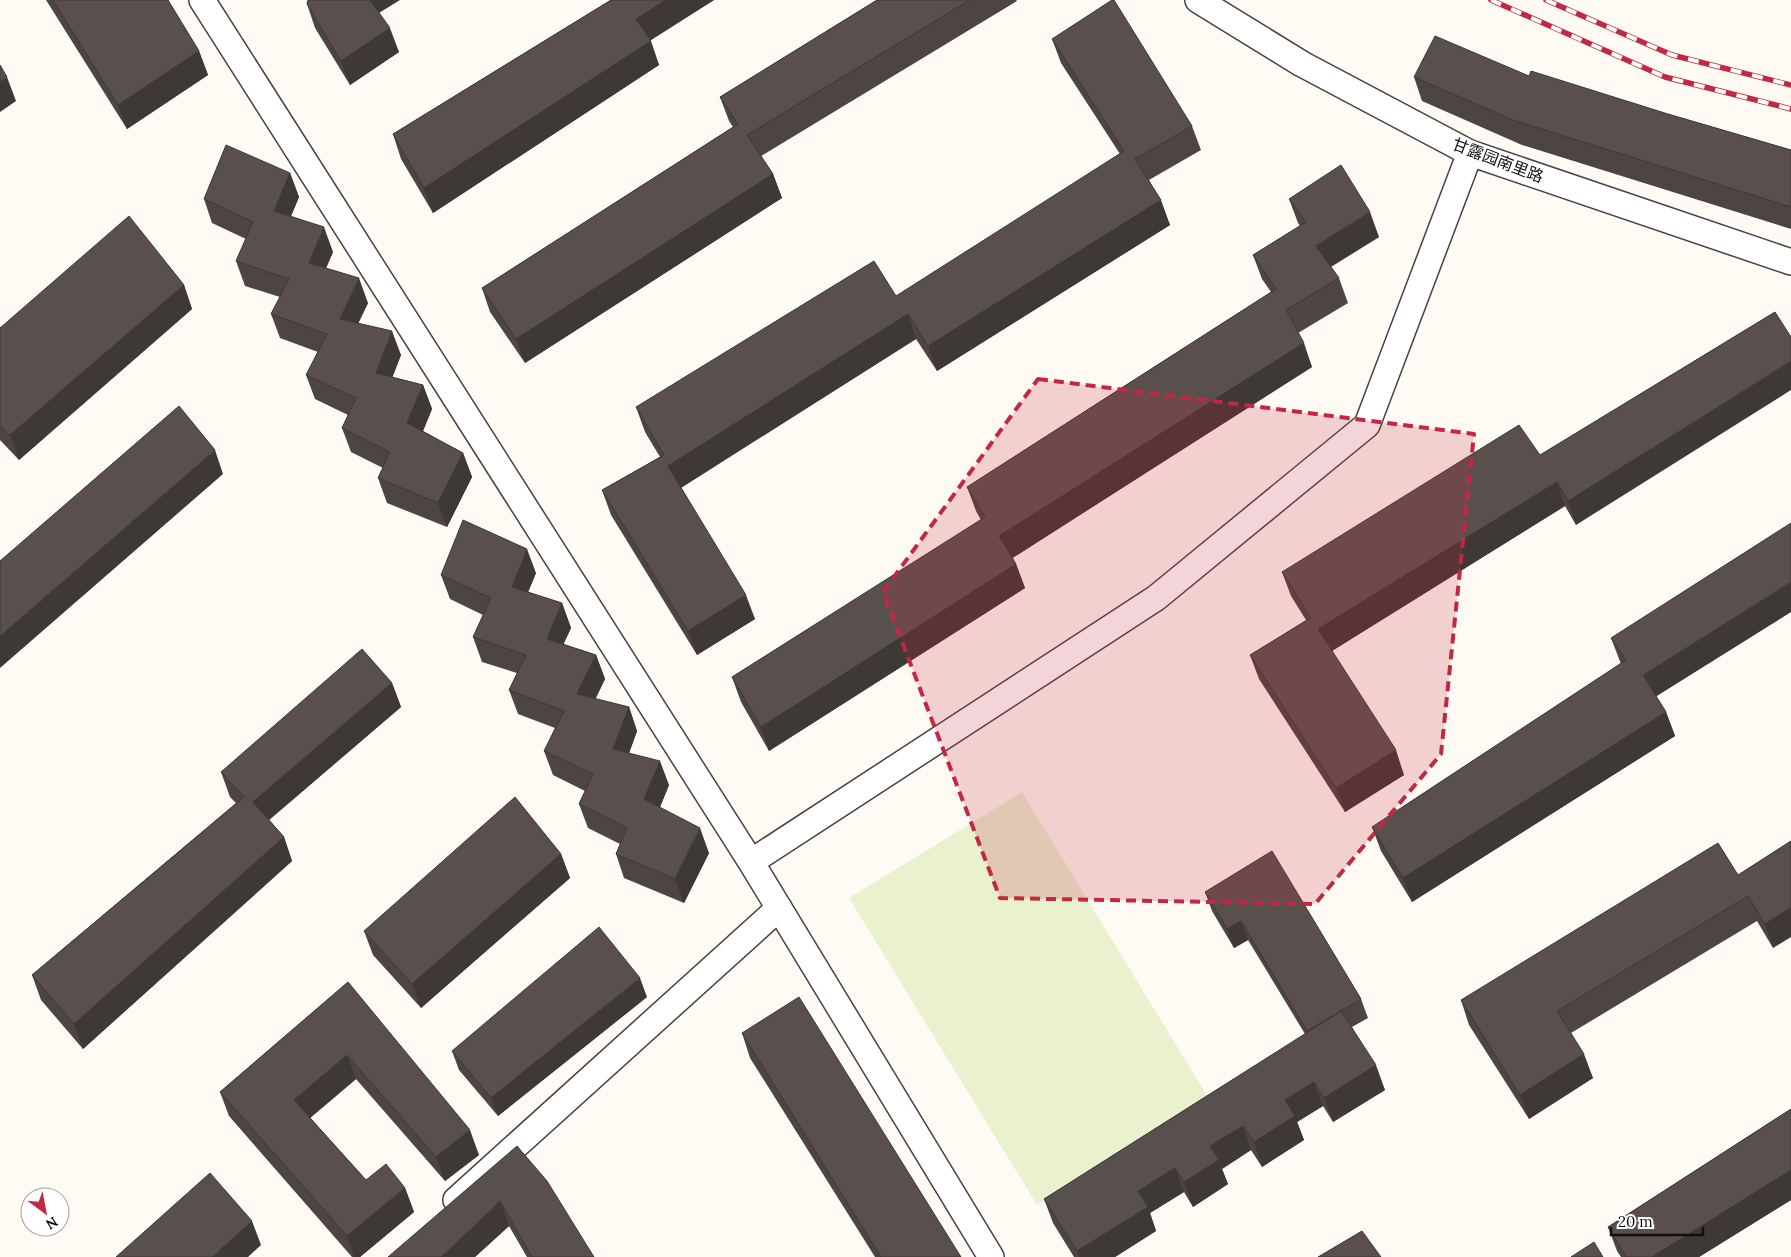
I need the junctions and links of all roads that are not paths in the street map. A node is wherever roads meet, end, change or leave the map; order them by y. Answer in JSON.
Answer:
{"nodes":[{"id":1,"x":202,"y":0,"type":"edge"},
{"id":2,"x":1198,"y":0,"type":"edge"},
{"id":3,"x":1470,"y":153,"type":"junction"},
{"id":4,"x":1791,"y":262,"type":"edge"},
{"id":5,"x":751,"y":862,"type":"junction"},
{"id":6,"x":779,"y":908,"type":"junction"},
{"id":7,"x":440,"y":1214,"type":"edge"},
{"id":8,"x":991,"y":1257,"type":"edge"}],
"edges":[{"from":1,"to":5,"type":"street"},
{"from":2,"to":3,"type":"street","name":"甘露园南里路"},
{"from":3,"to":4,"type":"street","name":"甘露园南里路"},
{"from":3,"to":5,"type":"street"},
{"from":5,"to":6,"type":"street"},
{"from":6,"to":7,"type":"street"},
{"from":6,"to":8,"type":"street"}]}
